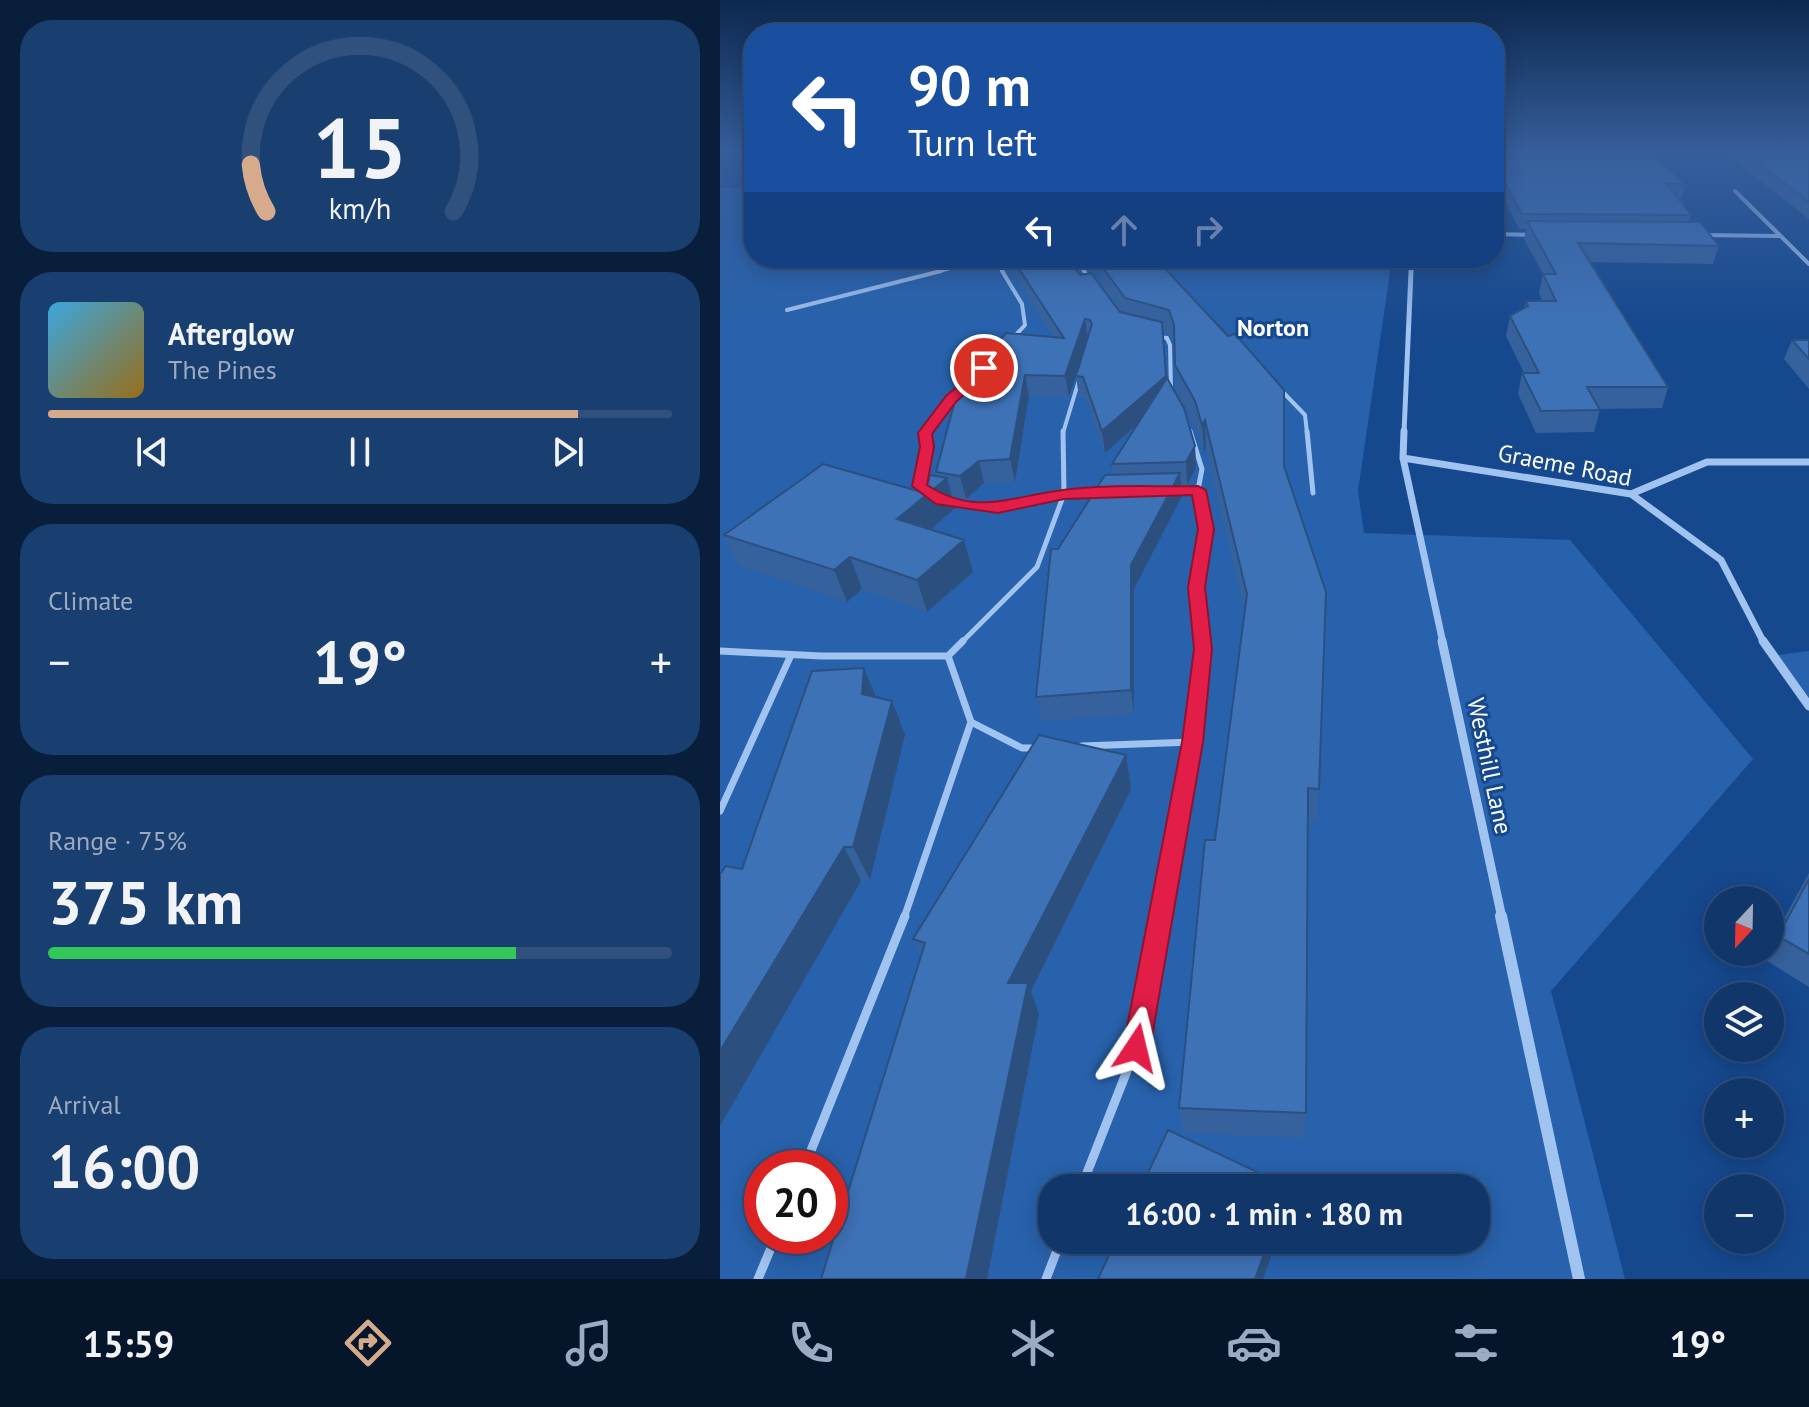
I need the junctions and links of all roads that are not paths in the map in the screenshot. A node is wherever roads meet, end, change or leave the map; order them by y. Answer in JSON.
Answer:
{"nodes":[{"id":1,"x":1753,"y":210,"type":"edge"},
{"id":2,"x":1504,"y":234,"type":"edge"},
{"id":3,"x":1541,"y":235,"type":"edge"},
{"id":4,"x":1700,"y":235,"type":"edge"},
{"id":5,"x":1779,"y":236,"type":"junction"},
{"id":6,"x":1809,"y":264,"type":"edge"},
{"id":7,"x":953,"y":268,"type":"edge"},
{"id":8,"x":999,"y":268,"type":"edge"},
{"id":9,"x":1082,"y":268,"type":"edge"},
{"id":10,"x":1412,"y":268,"type":"edge"},
{"id":11,"x":1091,"y":281,"type":"edge"},
{"id":12,"x":787,"y":310,"type":"dead end"},
{"id":13,"x":1153,"y":336,"type":"edge"},
{"id":14,"x":1009,"y":343,"type":"edge"},
{"id":15,"x":1081,"y":373,"type":"edge"},
{"id":16,"x":971,"y":380,"type":"edge"},
{"id":17,"x":1272,"y":381,"type":"edge"},
{"id":18,"x":1172,"y":396,"type":"edge"},
{"id":19,"x":1181,"y":408,"type":"edge"},
{"id":20,"x":1403,"y":458,"type":"junction"},
{"id":21,"x":1809,"y":462,"type":"edge"},
{"id":22,"x":1198,"y":490,"type":"junction"},
{"id":23,"x":1169,"y":491,"type":"edge"},
{"id":24,"x":1109,"y":493,"type":"edge"},
{"id":25,"x":1313,"y":493,"type":"dead end"},
{"id":26,"x":1064,"y":494,"type":"junction"},
{"id":27,"x":1631,"y":494,"type":"junction"},
{"id":28,"x":720,"y":651,"type":"edge"},
{"id":29,"x":791,"y":655,"type":"junction"},
{"id":30,"x":948,"y":656,"type":"junction"},
{"id":31,"x":1809,"y":706,"type":"edge"},
{"id":32,"x":971,"y":722,"type":"junction"},
{"id":33,"x":1193,"y":742,"type":"junction"},
{"id":34,"x":1069,"y":746,"type":"edge"},
{"id":35,"x":1053,"y":747,"type":"edge"},
{"id":36,"x":720,"y":811,"type":"edge"},
{"id":37,"x":811,"y":1150,"type":"edge"},
{"id":38,"x":1086,"y":1174,"type":"edge"},
{"id":39,"x":768,"y":1254,"type":"edge"},
{"id":40,"x":1056,"y":1254,"type":"edge"},
{"id":41,"x":758,"y":1279,"type":"edge"},
{"id":42,"x":1046,"y":1279,"type":"edge"},
{"id":43,"x":1579,"y":1279,"type":"edge"}],
"edges":[{"from":1,"to":5,"type":"street"},
{"from":2,"to":3,"type":"street"},
{"from":4,"to":5,"type":"street"},
{"from":5,"to":6,"type":"street"},
{"from":7,"to":12,"type":"lane"},
{"from":8,"to":14,"type":"lane"},
{"from":9,"to":11,"type":"lane"},
{"from":10,"to":20,"type":"street","name":"Westhill Lane"},
{"from":13,"to":18,"type":"lane"},
{"from":15,"to":26,"type":"lane"},
{"from":16,"to":26,"type":"lane"},
{"from":17,"to":25,"type":"lane"},
{"from":19,"to":22,"type":"lane"},
{"from":20,"to":27,"type":"street","name":"Graeme Road"},
{"from":20,"to":43,"type":"street","name":"Westhill Lane"},
{"from":21,"to":27,"type":"street"},
{"from":22,"to":23,"type":"lane"},
{"from":22,"to":33,"type":"lane"},
{"from":24,"to":26,"type":"lane"},
{"from":26,"to":30,"type":"lane"},
{"from":27,"to":31,"type":"street","name":"Graeme Road"},
{"from":28,"to":29,"type":"lane"},
{"from":29,"to":30,"type":"lane"},
{"from":29,"to":36,"type":"lane"},
{"from":30,"to":32,"type":"lane"},
{"from":32,"to":35,"type":"lane"},
{"from":32,"to":37,"type":"lane"},
{"from":33,"to":34,"type":"lane"},
{"from":33,"to":38,"type":"lane"},
{"from":39,"to":41,"type":"lane"},
{"from":40,"to":42,"type":"lane"}]}
